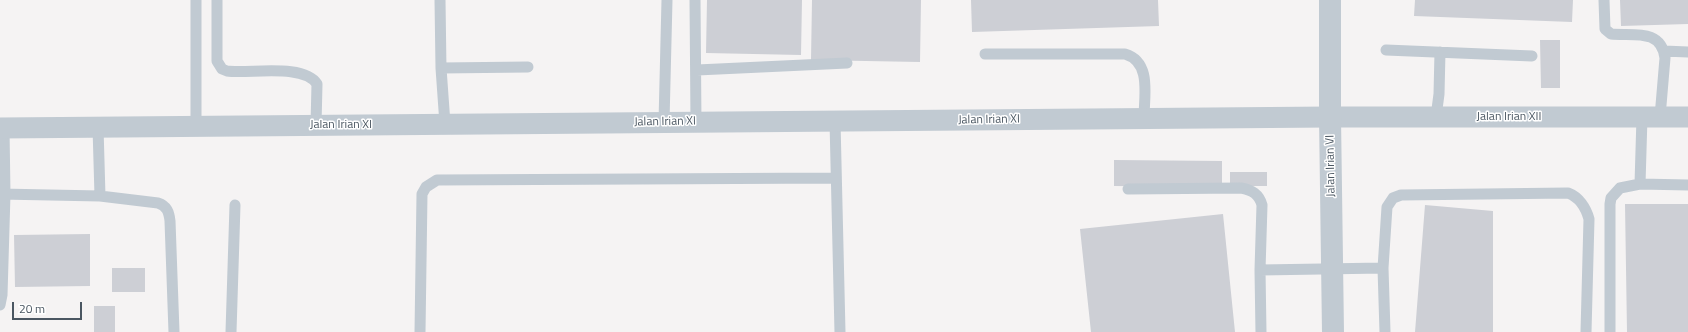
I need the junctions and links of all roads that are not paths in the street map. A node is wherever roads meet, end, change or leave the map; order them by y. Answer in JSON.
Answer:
{"nodes":[{"id":1,"x":196,"y":0,"type":"edge"},
{"id":2,"x":217,"y":0,"type":"edge"},
{"id":3,"x":440,"y":0,"type":"edge"},
{"id":4,"x":668,"y":0,"type":"edge"},
{"id":5,"x":695,"y":0,"type":"edge"},
{"id":6,"x":1330,"y":0,"type":"edge"},
{"id":7,"x":1604,"y":0,"type":"edge"},
{"id":8,"x":1386,"y":50,"type":"dead end"},
{"id":9,"x":1664,"y":51,"type":"junction"},
{"id":10,"x":1440,"y":52,"type":"junction"},
{"id":11,"x":1688,"y":52,"type":"edge"},
{"id":12,"x":985,"y":54,"type":"dead end"},
{"id":13,"x":1532,"y":56,"type":"dead end"},
{"id":14,"x":847,"y":63,"type":"dead end"},
{"id":15,"x":528,"y":67,"type":"dead end"},
{"id":16,"x":441,"y":68,"type":"junction"},
{"id":17,"x":697,"y":70,"type":"junction"},
{"id":18,"x":1330,"y":117,"type":"junction"},
{"id":19,"x":1436,"y":117,"type":"junction"},
{"id":20,"x":1651,"y":117,"type":"junction"},
{"id":21,"x":1688,"y":117,"type":"edge"},
{"id":22,"x":1144,"y":118,"type":"junction"},
{"id":23,"x":835,"y":121,"type":"junction"},
{"id":24,"x":664,"y":122,"type":"junction"},
{"id":25,"x":696,"y":122,"type":"junction"},
{"id":26,"x":444,"y":124,"type":"junction"},
{"id":27,"x":316,"y":125,"type":"junction"},
{"id":28,"x":196,"y":126,"type":"junction"},
{"id":29,"x":98,"y":127,"type":"junction"},
{"id":30,"x":2,"y":128,"type":"edge"},
{"id":31,"x":835,"y":178,"type":"junction"},
{"id":32,"x":1640,"y":184,"type":"junction"},
{"id":33,"x":1688,"y":186,"type":"edge"},
{"id":34,"x":1128,"y":189,"type":"dead end"},
{"id":35,"x":3,"y":194,"type":"edge"},
{"id":36,"x":100,"y":196,"type":"junction"},
{"id":37,"x":236,"y":205,"type":"dead end"},
{"id":38,"x":1383,"y":268,"type":"junction"},
{"id":39,"x":1332,"y":269,"type":"junction"},
{"id":40,"x":1260,"y":270,"type":"junction"},
{"id":41,"x":0,"y":305,"type":"edge"},
{"id":42,"x":174,"y":332,"type":"edge"},
{"id":43,"x":231,"y":332,"type":"edge"},
{"id":44,"x":420,"y":332,"type":"edge"},
{"id":45,"x":840,"y":332,"type":"edge"},
{"id":46,"x":1261,"y":332,"type":"edge"},
{"id":47,"x":1333,"y":332,"type":"edge"},
{"id":48,"x":1385,"y":332,"type":"edge"},
{"id":49,"x":1586,"y":332,"type":"edge"},
{"id":50,"x":1610,"y":332,"type":"edge"}],
"edges":[{"from":1,"to":28,"type":"lane"},
{"from":2,"to":27,"type":"lane"},
{"from":3,"to":16,"type":"lane"},
{"from":4,"to":24,"type":"lane"},
{"from":5,"to":17,"type":"lane"},
{"from":6,"to":18,"type":"street","name":"Jalan Irian VI"},
{"from":7,"to":9,"type":"lane"},
{"from":8,"to":10,"type":"lane"},
{"from":9,"to":11,"type":"lane"},
{"from":9,"to":20,"type":"lane"},
{"from":10,"to":13,"type":"lane"},
{"from":10,"to":19,"type":"lane"},
{"from":12,"to":22,"type":"lane"},
{"from":14,"to":17,"type":"lane"},
{"from":15,"to":16,"type":"lane"},
{"from":16,"to":26,"type":"lane"},
{"from":17,"to":25,"type":"lane"},
{"from":18,"to":19,"type":"street","name":"Jalan Irian XII"},
{"from":18,"to":22,"type":"street","name":"Jalan Irian XI"},
{"from":18,"to":39,"type":"street","name":"Jalan Irian VI"},
{"from":19,"to":20,"type":"street","name":"Jalan Irian XII"},
{"from":20,"to":21,"type":"street","name":"Jalan Irian XII"},
{"from":20,"to":32,"type":"lane"},
{"from":22,"to":23,"type":"street","name":"Jalan Irian XI"},
{"from":23,"to":25,"type":"street","name":"Jalan Irian XI"},
{"from":23,"to":31,"type":"lane"},
{"from":24,"to":25,"type":"street","name":"Jalan Irian XI"},
{"from":24,"to":26,"type":"street","name":"Jalan Irian XI"},
{"from":26,"to":27,"type":"street","name":"Jalan Irian XI"},
{"from":27,"to":28,"type":"street","name":"Jalan Irian XI"},
{"from":28,"to":29,"type":"street","name":"Jalan Irian XI"},
{"from":29,"to":30,"type":"street","name":"Jalan Irian XI"},
{"from":29,"to":36,"type":"lane"},
{"from":30,"to":35,"type":"lane"},
{"from":31,"to":44,"type":"lane"},
{"from":31,"to":45,"type":"lane"},
{"from":32,"to":33,"type":"lane"},
{"from":32,"to":50,"type":"lane"},
{"from":34,"to":40,"type":"lane"},
{"from":35,"to":36,"type":"lane"},
{"from":35,"to":41,"type":"lane"},
{"from":36,"to":42,"type":"lane"},
{"from":37,"to":43,"type":"lane"},
{"from":38,"to":39,"type":"lane"},
{"from":38,"to":48,"type":"lane"},
{"from":38,"to":49,"type":"lane"},
{"from":39,"to":40,"type":"lane"},
{"from":39,"to":47,"type":"street","name":"Jalan Irian VI"},
{"from":40,"to":46,"type":"lane"}]}
